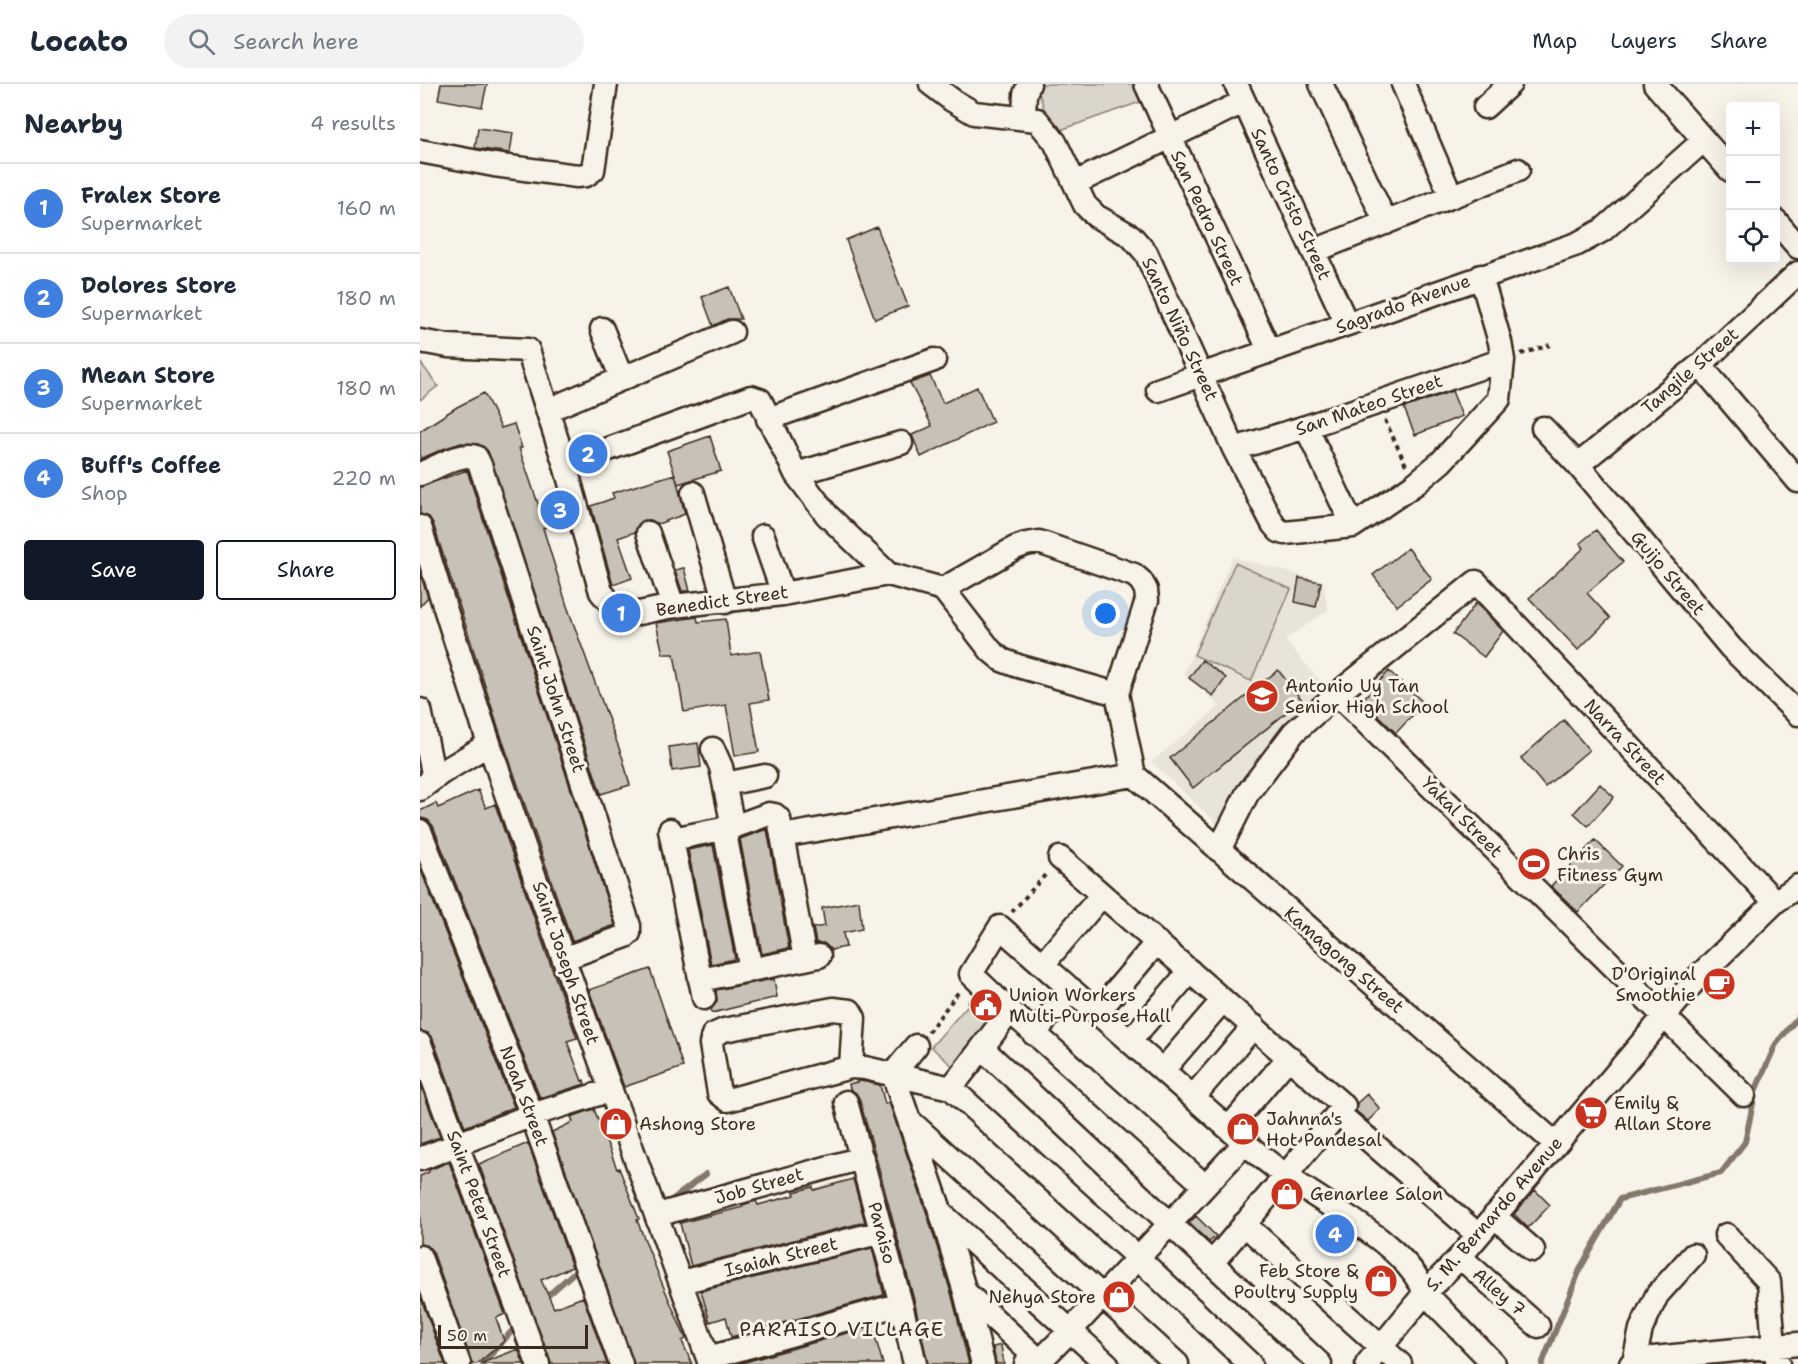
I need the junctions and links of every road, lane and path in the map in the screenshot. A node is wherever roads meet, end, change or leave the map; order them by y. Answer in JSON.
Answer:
{"nodes":[{"id":1,"x":606,"y":84,"type":"edge"},
{"id":2,"x":931,"y":84,"type":"edge"},
{"id":3,"x":1029,"y":84,"type":"edge"},
{"id":4,"x":1146,"y":84,"type":"edge"},
{"id":5,"x":1321,"y":84,"type":"edge"},
{"id":6,"x":1403,"y":84,"type":"edge"},
{"id":7,"x":1510,"y":84,"type":"edge"},
{"id":8,"x":1655,"y":84,"type":"edge"},
{"id":9,"x":1239,"y":93,"type":"edge"},
{"id":10,"x":1485,"y":107,"type":"dead end"},
{"id":11,"x":1024,"y":118,"type":"junction"},
{"id":12,"x":1170,"y":137,"type":"junction"},
{"id":13,"x":1704,"y":140,"type":"junction"},
{"id":14,"x":420,"y":151,"type":"edge"},
{"id":15,"x":1726,"y":164,"type":"edge"},
{"id":16,"x":1518,"y":170,"type":"dead end"},
{"id":17,"x":1075,"y":183,"type":"junction"},
{"id":18,"x":1451,"y":196,"type":"junction"},
{"id":19,"x":1386,"y":223,"type":"junction"},
{"id":20,"x":1780,"y":226,"type":"edge"},
{"id":21,"x":1798,"y":247,"type":"edge"},
{"id":22,"x":1314,"y":251,"type":"junction"},
{"id":23,"x":1798,"y":273,"type":"edge"},
{"id":24,"x":1481,"y":276,"type":"junction"},
{"id":25,"x":1347,"y":324,"type":"junction"},
{"id":26,"x":602,"y":329,"type":"dead end"},
{"id":27,"x":732,"y":332,"type":"dead end"},
{"id":28,"x":420,"y":342,"type":"edge"},
{"id":29,"x":1550,"y":345,"type":"dead end"},
{"id":30,"x":1270,"y":352,"type":"junction"},
{"id":31,"x":934,"y":360,"type":"dead end"},
{"id":32,"x":1503,"y":360,"type":"junction"},
{"id":33,"x":1700,"y":365,"type":"junction"},
{"id":34,"x":1201,"y":376,"type":"junction"},
{"id":35,"x":622,"y":379,"type":"junction"},
{"id":36,"x":1158,"y":390,"type":"dead end"},
{"id":37,"x":1377,"y":403,"type":"junction"},
{"id":38,"x":548,"y":410,"type":"junction"},
{"id":39,"x":768,"y":419,"type":"junction"},
{"id":40,"x":1306,"y":427,"type":"junction"},
{"id":41,"x":1544,"y":428,"type":"dead end"},
{"id":42,"x":901,"y":443,"type":"dead end"},
{"id":43,"x":1234,"y":449,"type":"junction"},
{"id":44,"x":566,"y":465,"type":"junction"},
{"id":45,"x":1578,"y":465,"type":"junction"},
{"id":46,"x":420,"y":474,"type":"edge"},
{"id":47,"x":796,"y":474,"type":"junction"},
{"id":48,"x":1798,"y":481,"type":"edge"},
{"id":49,"x":1415,"y":484,"type":"junction"},
{"id":50,"x":693,"y":493,"type":"dead end"},
{"id":51,"x":1353,"y":526,"type":"junction"},
{"id":52,"x":420,"y":527,"type":"edge"},
{"id":53,"x":648,"y":533,"type":"dead end"},
{"id":54,"x":763,"y":536,"type":"dead end"},
{"id":55,"x":425,"y":556,"type":"edge"},
{"id":56,"x":888,"y":574,"type":"junction"},
{"id":57,"x":943,"y":589,"type":"junction"},
{"id":58,"x":783,"y":594,"type":"junction"},
{"id":59,"x":725,"y":602,"type":"junction"},
{"id":60,"x":673,"y":606,"type":"junction"},
{"id":61,"x":1117,"y":694,"type":"junction"},
{"id":62,"x":1337,"y":694,"type":"junction"},
{"id":63,"x":420,"y":710,"type":"edge"},
{"id":64,"x":1798,"y":714,"type":"edge"},
{"id":65,"x":489,"y":744,"type":"junction"},
{"id":66,"x":713,"y":748,"type":"dead end"},
{"id":67,"x":1134,"y":775,"type":"junction"},
{"id":68,"x":765,"y":776,"type":"dead end"},
{"id":69,"x":427,"y":783,"type":"edge"},
{"id":70,"x":726,"y":784,"type":"junction"},
{"id":71,"x":728,"y":828,"type":"junction"},
{"id":72,"x":420,"y":831,"type":"edge"},
{"id":73,"x":782,"y":836,"type":"junction"},
{"id":74,"x":1219,"y":850,"type":"junction"},
{"id":75,"x":1060,"y":858,"type":"joint"},
{"id":76,"x":1798,"y":886,"type":"edge"},
{"id":77,"x":1102,"y":895,"type":"junction"},
{"id":78,"x":1775,"y":902,"type":"junction"},
{"id":79,"x":1000,"y":927,"type":"junction"},
{"id":80,"x":1157,"y":942,"type":"junction"},
{"id":81,"x":565,"y":958,"type":"junction"},
{"id":82,"x":1043,"y":964,"type":"junction"},
{"id":83,"x":751,"y":970,"type":"junction"},
{"id":84,"x":1190,"y":970,"type":"junction"},
{"id":85,"x":971,"y":974,"type":"junction"},
{"id":86,"x":1071,"y":989,"type":"junction"},
{"id":87,"x":1223,"y":1000,"type":"junction"},
{"id":88,"x":1010,"y":1011,"type":"junction"},
{"id":89,"x":1098,"y":1012,"type":"junction"},
{"id":90,"x":1664,"y":1016,"type":"junction"},
{"id":91,"x":1254,"y":1026,"type":"junction"},
{"id":92,"x":1034,"y":1034,"type":"junction"},
{"id":93,"x":1130,"y":1041,"type":"junction"},
{"id":94,"x":420,"y":1044,"type":"edge"},
{"id":95,"x":916,"y":1046,"type":"joint"},
{"id":96,"x":982,"y":1048,"type":"junction"},
{"id":97,"x":1289,"y":1057,"type":"junction"},
{"id":98,"x":851,"y":1067,"type":"junction"},
{"id":99,"x":1163,"y":1070,"type":"junction"},
{"id":100,"x":893,"y":1074,"type":"junction"},
{"id":101,"x":951,"y":1088,"type":"junction"},
{"id":102,"x":611,"y":1090,"type":"junction"},
{"id":103,"x":1744,"y":1095,"type":"dead end"},
{"id":104,"x":1193,"y":1097,"type":"junction"},
{"id":105,"x":846,"y":1102,"type":"dead end"},
{"id":106,"x":1338,"y":1113,"type":"junction"},
{"id":107,"x":532,"y":1115,"type":"junction"},
{"id":108,"x":908,"y":1120,"type":"junction"},
{"id":109,"x":1237,"y":1136,"type":"junction"},
{"id":110,"x":1556,"y":1144,"type":"junction"},
{"id":111,"x":458,"y":1145,"type":"junction"},
{"id":112,"x":862,"y":1158,"type":"junction"},
{"id":113,"x":420,"y":1160,"type":"edge"},
{"id":114,"x":1285,"y":1176,"type":"junction"},
{"id":115,"x":1204,"y":1185,"type":"junction"},
{"id":116,"x":654,"y":1208,"type":"junction"},
{"id":117,"x":941,"y":1213,"type":"junction"},
{"id":118,"x":1494,"y":1216,"type":"junction"},
{"id":119,"x":1169,"y":1223,"type":"junction"},
{"id":120,"x":1244,"y":1224,"type":"junction"},
{"id":121,"x":882,"y":1232,"type":"junction"},
{"id":122,"x":1478,"y":1235,"type":"junction"},
{"id":123,"x":1726,"y":1235,"type":"dead end"},
{"id":124,"x":1533,"y":1250,"type":"dead end"},
{"id":125,"x":1693,"y":1255,"type":"dead end"},
{"id":126,"x":420,"y":1257,"type":"edge"},
{"id":127,"x":1460,"y":1257,"type":"junction"},
{"id":128,"x":1138,"y":1258,"type":"junction"},
{"id":129,"x":1212,"y":1263,"type":"junction"},
{"id":130,"x":681,"y":1282,"type":"junction"},
{"id":131,"x":965,"y":1292,"type":"junction"},
{"id":132,"x":1425,"y":1293,"type":"junction"},
{"id":133,"x":1101,"y":1296,"type":"junction"},
{"id":134,"x":901,"y":1304,"type":"junction"},
{"id":135,"x":1538,"y":1326,"type":"dead end"},
{"id":136,"x":1071,"y":1330,"type":"junction"},
{"id":137,"x":1798,"y":1344,"type":"edge"},
{"id":138,"x":1776,"y":1355,"type":"edge"},
{"id":139,"x":1374,"y":1356,"type":"edge"},
{"id":140,"x":709,"y":1361,"type":"edge"},
{"id":141,"x":1036,"y":1363,"type":"edge"},
{"id":142,"x":1633,"y":1363,"type":"edge"},
{"id":143,"x":459,"y":1364,"type":"edge"},
{"id":144,"x":538,"y":1364,"type":"edge"},
{"id":145,"x":621,"y":1364,"type":"edge"},
{"id":146,"x":915,"y":1364,"type":"edge"},
{"id":147,"x":983,"y":1364,"type":"edge"},
{"id":148,"x":1107,"y":1364,"type":"edge"},
{"id":149,"x":1177,"y":1364,"type":"edge"},
{"id":150,"x":1250,"y":1364,"type":"edge"},
{"id":151,"x":1320,"y":1364,"type":"edge"},
{"id":152,"x":1400,"y":1364,"type":"edge"},
{"id":153,"x":1494,"y":1364,"type":"edge"}],
"edges":[{"from":1,"to":14,"type":"street"},
{"from":2,"to":11,"type":"street","name":"Santo Niño Street"},
{"from":3,"to":11,"type":"street"},
{"from":4,"to":12,"type":"street","name":"San Pedro Street"},
{"from":5,"to":19,"type":"street"},
{"from":6,"to":18,"type":"street"},
{"from":7,"to":10,"type":"street"},
{"from":8,"to":13,"type":"street"},
{"from":9,"to":12,"type":"street"},
{"from":9,"to":22,"type":"street","name":"Santo Cristo Street"},
{"from":11,"to":17,"type":"street","name":"Santo Niño Street"},
{"from":12,"to":17,"type":"street"},
{"from":12,"to":30,"type":"street","name":"San Pedro Street"},
{"from":13,"to":15,"type":"street"},
{"from":13,"to":24,"type":"street","name":"Sagrado Avenue"},
{"from":16,"to":18,"type":"street"},
{"from":17,"to":34,"type":"street","name":"Santo Niño Street"},
{"from":18,"to":19,"type":"street"},
{"from":19,"to":22,"type":"street"},
{"from":20,"to":21,"type":"street"},
{"from":22,"to":25,"type":"street","name":"Santo Cristo Street"},
{"from":23,"to":33,"type":"street","name":"Tangile Street"},
{"from":24,"to":25,"type":"street","name":"Sagrado Avenue"},
{"from":24,"to":32,"type":"street"},
{"from":25,"to":30,"type":"street","name":"Sagrado Avenue"},
{"from":26,"to":35,"type":"street"},
{"from":27,"to":35,"type":"street"},
{"from":28,"to":38,"type":"street","name":"Benedict Street"},
{"from":29,"to":32,"type":"path"},
{"from":30,"to":34,"type":"street","name":"Sagrado Avenue"},
{"from":31,"to":39,"type":"street"},
{"from":32,"to":37,"type":"street","name":"San Mateo Street"},
{"from":32,"to":49,"type":"street"},
{"from":33,"to":45,"type":"street","name":"Tangile Street"},
{"from":33,"to":48,"type":"street"},
{"from":34,"to":36,"type":"street","name":"Sagrado Avenue"},
{"from":34,"to":43,"type":"street","name":"Santo Niño Street"},
{"from":35,"to":38,"type":"street"},
{"from":37,"to":40,"type":"street","name":"San Mateo Street"},
{"from":37,"to":49,"type":"path"},
{"from":38,"to":44,"type":"street","name":"Benedict Street"},
{"from":39,"to":44,"type":"street"},
{"from":39,"to":47,"type":"street"},
{"from":40,"to":43,"type":"street","name":"San Mateo Street"},
{"from":40,"to":51,"type":"street"},
{"from":41,"to":45,"type":"street","name":"Guijo Street"},
{"from":42,"to":47,"type":"street"},
{"from":43,"to":51,"type":"street","name":"Santo Niño Street"},
{"from":44,"to":60,"type":"street","name":"Benedict Street"},
{"from":45,"to":64,"type":"street","name":"Guijo Street"},
{"from":46,"to":81,"type":"street","name":"Saint John Street"},
{"from":47,"to":56,"type":"street"},
{"from":49,"to":51,"type":"street"},
{"from":50,"to":59,"type":"street"},
{"from":52,"to":55,"type":"street","name":"Saint Joseph Street"},
{"from":53,"to":60,"type":"street"},
{"from":54,"to":58,"type":"street"},
{"from":55,"to":65,"type":"street","name":"Saint Joseph Street"},
{"from":56,"to":57,"type":"street"},
{"from":56,"to":58,"type":"street","name":"Benedict Street"},
{"from":57,"to":61,"type":"street"},
{"from":57,"to":61,"type":"street"},
{"from":58,"to":59,"type":"street","name":"Benedict Street"},
{"from":59,"to":60,"type":"street","name":"Benedict Street"},
{"from":61,"to":67,"type":"street"},
{"from":62,"to":74,"type":"street"},
{"from":62,"to":78,"type":"street","name":"Narra Street"},
{"from":62,"to":90,"type":"street","name":"Yakal Street"},
{"from":63,"to":69,"type":"street"},
{"from":65,"to":69,"type":"street"},
{"from":65,"to":81,"type":"street","name":"Saint Joseph Street"},
{"from":66,"to":70,"type":"street"},
{"from":67,"to":73,"type":"street"},
{"from":67,"to":74,"type":"street","name":"Kamagong Street"},
{"from":68,"to":70,"type":"street"},
{"from":70,"to":71,"type":"street"},
{"from":71,"to":73,"type":"street"},
{"from":71,"to":83,"type":"street"},
{"from":71,"to":83,"type":"street"},
{"from":72,"to":107,"type":"street","name":"Noah Street"},
{"from":73,"to":83,"type":"street"},
{"from":74,"to":110,"type":"street","name":"Kamagong Street"},
{"from":75,"to":77,"type":"street"},
{"from":75,"to":79,"type":"path"},
{"from":76,"to":78,"type":"street","name":"S. M. Bernardo Avenue"},
{"from":77,"to":80,"type":"street"},
{"from":77,"to":82,"type":"street"},
{"from":78,"to":90,"type":"street","name":"S. M. Bernardo Avenue"},
{"from":79,"to":82,"type":"street"},
{"from":79,"to":85,"type":"street"},
{"from":80,"to":84,"type":"street"},
{"from":80,"to":89,"type":"street"},
{"from":81,"to":102,"type":"street","name":"Saint Joseph Street"},
{"from":82,"to":86,"type":"street"},
{"from":84,"to":87,"type":"street"},
{"from":84,"to":93,"type":"street"},
{"from":85,"to":88,"type":"street"},
{"from":85,"to":95,"type":"path"},
{"from":86,"to":89,"type":"street"},
{"from":86,"to":92,"type":"street"},
{"from":87,"to":91,"type":"street"},
{"from":87,"to":99,"type":"street"},
{"from":88,"to":92,"type":"street"},
{"from":88,"to":96,"type":"street"},
{"from":89,"to":93,"type":"street"},
{"from":90,"to":103,"type":"street","name":"Yakal Street"},
{"from":90,"to":110,"type":"street","name":"S. M. Bernardo Avenue"},
{"from":91,"to":97,"type":"street"},
{"from":91,"to":104,"type":"street"},
{"from":92,"to":115,"type":"street"},
{"from":93,"to":99,"type":"street"},
{"from":94,"to":111,"type":"street","name":"Saint Peter Street"},
{"from":95,"to":100,"type":"street"},
{"from":96,"to":101,"type":"street"},
{"from":96,"to":119,"type":"street"},
{"from":97,"to":106,"type":"street"},
{"from":97,"to":109,"type":"street"},
{"from":98,"to":98,"type":"street"},
{"from":98,"to":100,"type":"street"},
{"from":99,"to":104,"type":"street"},
{"from":100,"to":101,"type":"street"},
{"from":100,"to":108,"type":"street"},
{"from":101,"to":128,"type":"street"},
{"from":102,"to":107,"type":"street"},
{"from":102,"to":116,"type":"street","name":"Saint Joseph Street"},
{"from":104,"to":109,"type":"street"},
{"from":105,"to":112,"type":"street","name":"Paraiso"},
{"from":106,"to":114,"type":"street"},
{"from":106,"to":122,"type":"street"},
{"from":107,"to":111,"type":"street"},
{"from":107,"to":145,"type":"street","name":"Noah Street"},
{"from":108,"to":117,"type":"street"},
{"from":108,"to":133,"type":"street"},
{"from":109,"to":114,"type":"street"},
{"from":109,"to":115,"type":"street"},
{"from":110,"to":118,"type":"street","name":"S. M. Bernardo Avenue"},
{"from":111,"to":113,"type":"street"},
{"from":111,"to":144,"type":"street","name":"Saint Peter Street"},
{"from":112,"to":116,"type":"street","name":"Job Street"},
{"from":112,"to":121,"type":"street","name":"Paraiso"},
{"from":114,"to":120,"type":"street"},
{"from":114,"to":132,"type":"street"},
{"from":115,"to":119,"type":"street"},
{"from":116,"to":130,"type":"street","name":"Saint Joseph Street"},
{"from":117,"to":131,"type":"street"},
{"from":117,"to":136,"type":"street"},
{"from":118,"to":122,"type":"street","name":"S. M. Bernardo Avenue"},
{"from":118,"to":124,"type":"street"},
{"from":119,"to":128,"type":"street"},
{"from":119,"to":129,"type":"street"},
{"from":120,"to":129,"type":"street"},
{"from":120,"to":139,"type":"street"},
{"from":121,"to":130,"type":"street","name":"Isaiah Street"},
{"from":121,"to":134,"type":"street","name":"Paraiso"},
{"from":122,"to":127,"type":"street","name":"S. M. Bernardo Avenue"},
{"from":123,"to":138,"type":"street"},
{"from":125,"to":142,"type":"street"},
{"from":126,"to":143,"type":"street"},
{"from":127,"to":132,"type":"street","name":"S. M. Bernardo Avenue"},
{"from":127,"to":135,"type":"street","name":"Alley 7"},
{"from":128,"to":133,"type":"street"},
{"from":128,"to":150,"type":"street"},
{"from":129,"to":151,"type":"street"},
{"from":130,"to":140,"type":"street","name":"Saint Joseph Street"},
{"from":131,"to":141,"type":"street"},
{"from":131,"to":147,"type":"street"},
{"from":132,"to":139,"type":"street","name":"S. M. Bernardo Avenue"},
{"from":132,"to":153,"type":"street"},
{"from":133,"to":136,"type":"street"},
{"from":133,"to":149,"type":"street"},
{"from":134,"to":140,"type":"street"},
{"from":134,"to":146,"type":"street","name":"Paraiso"},
{"from":136,"to":141,"type":"street"},
{"from":136,"to":148,"type":"street"},
{"from":137,"to":138,"type":"street"},
{"from":138,"to":142,"type":"street"},
{"from":139,"to":152,"type":"street"}]}
